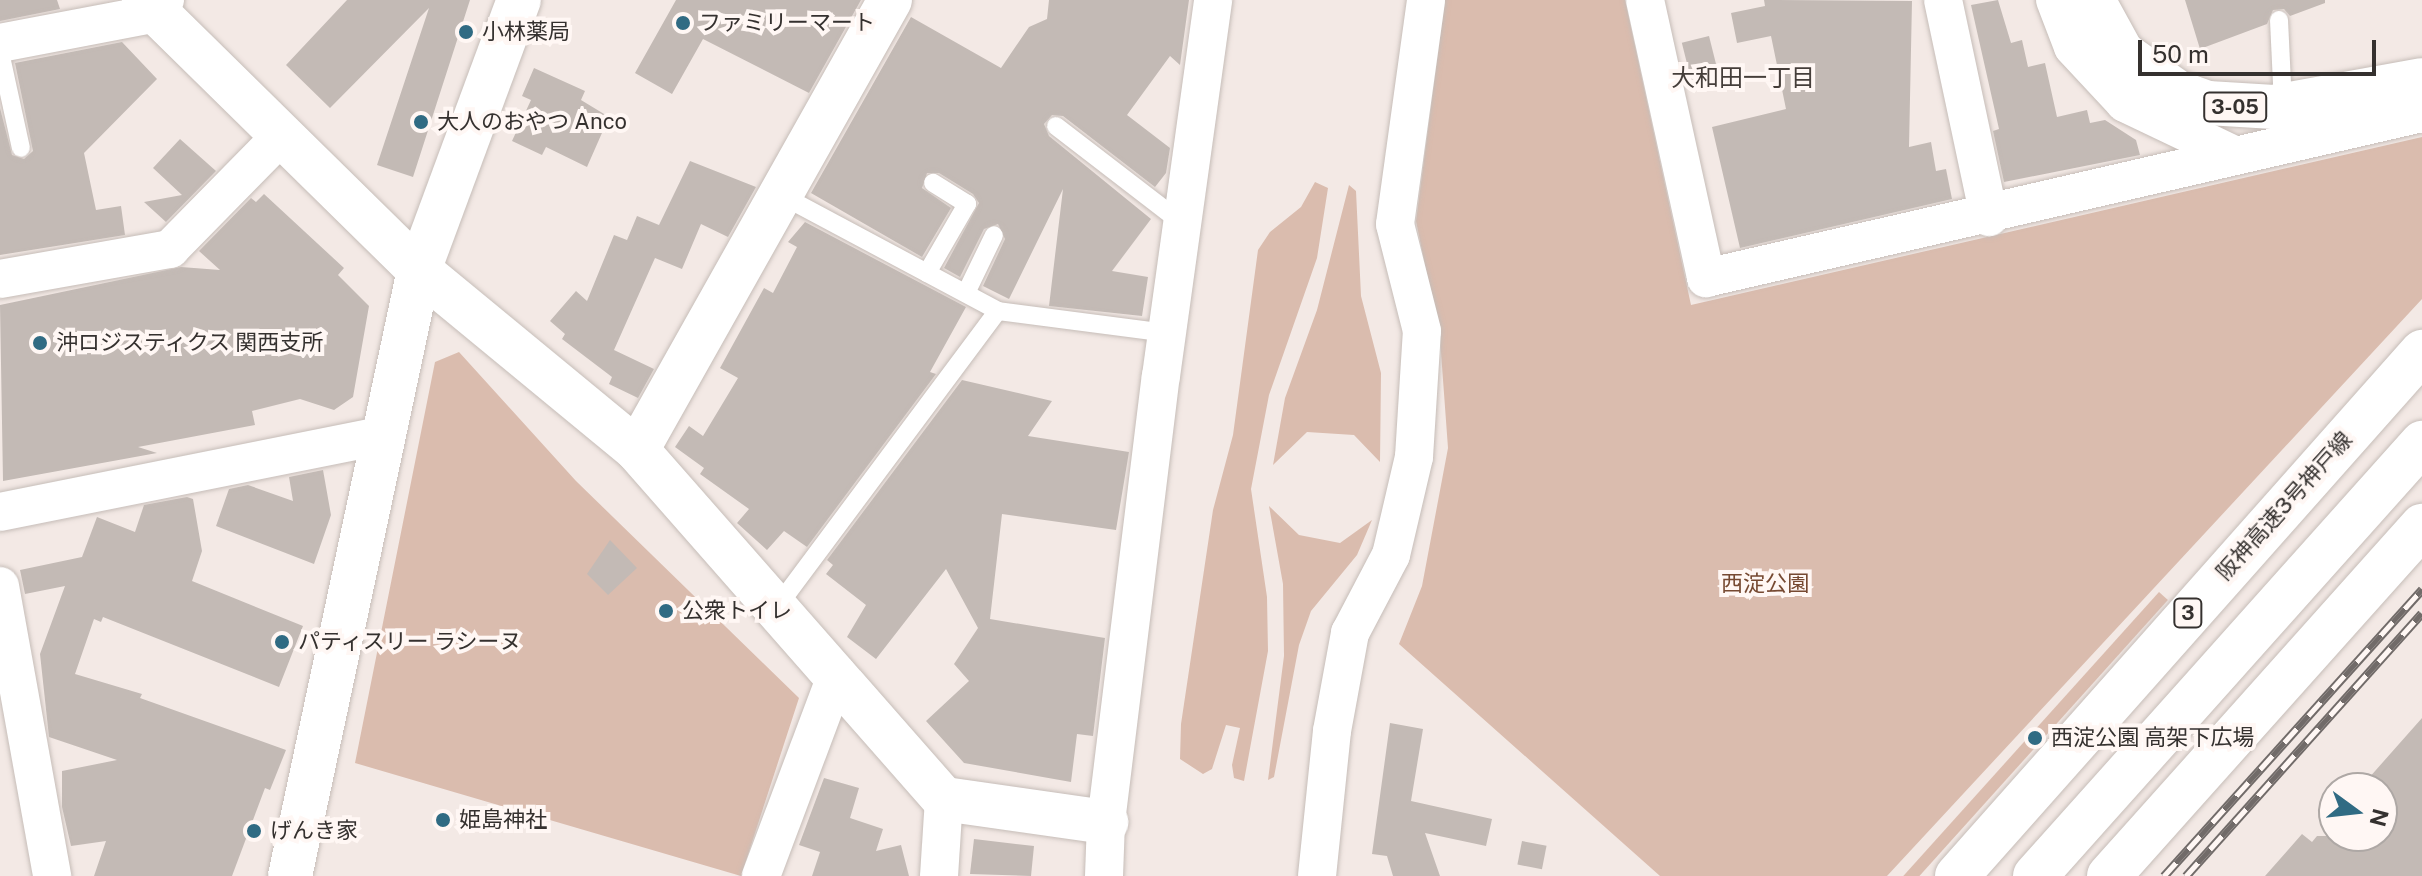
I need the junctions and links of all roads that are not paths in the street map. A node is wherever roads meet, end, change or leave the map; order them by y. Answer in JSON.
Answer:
{"nodes":[{"id":1,"x":519,"y":0,"type":"edge"},
{"id":2,"x":890,"y":0,"type":"edge"},
{"id":3,"x":1213,"y":0,"type":"edge"},
{"id":4,"x":1426,"y":0,"type":"edge"},
{"id":5,"x":1645,"y":0,"type":"edge"},
{"id":6,"x":1943,"y":0,"type":"edge"},
{"id":7,"x":2055,"y":0,"type":"edge"},
{"id":8,"x":2093,"y":0,"type":"edge"},
{"id":9,"x":156,"y":4,"type":"edge"},
{"id":10,"x":2279,"y":20,"type":"dead end"},
{"id":11,"x":0,"y":43,"type":"edge"},
{"id":12,"x":0,"y":52,"type":"edge"},
{"id":13,"x":2422,"y":80,"type":"edge"},
{"id":14,"x":2283,"y":106,"type":"junction"},
{"id":15,"x":2422,"y":113,"type":"edge"},
{"id":16,"x":1056,"y":126,"type":"dead end"},
{"id":17,"x":281,"y":136,"type":"junction"},
{"id":18,"x":21,"y":148,"type":"dead end"},
{"id":19,"x":2230,"y":153,"type":"junction"},
{"id":20,"x":933,"y":183,"type":"dead end"},
{"id":21,"x":781,"y":195,"type":"junction"},
{"id":22,"x":1989,"y":217,"type":"junction"},
{"id":23,"x":1182,"y":223,"type":"junction"},
{"id":24,"x":994,"y":235,"type":"dead end"},
{"id":25,"x":419,"y":270,"type":"junction"},
{"id":26,"x":927,"y":273,"type":"junction"},
{"id":27,"x":0,"y":279,"type":"edge"},
{"id":28,"x":966,"y":293,"type":"junction"},
{"id":29,"x":998,"y":311,"type":"junction"},
{"id":30,"x":1167,"y":333,"type":"junction"},
{"id":31,"x":2422,"y":352,"type":"edge"},
{"id":32,"x":384,"y":435,"type":"junction"},
{"id":33,"x":2422,"y":443,"type":"edge"},
{"id":34,"x":637,"y":450,"type":"junction"},
{"id":35,"x":0,"y":512,"type":"edge"},
{"id":36,"x":2422,"y":526,"type":"edge"},
{"id":37,"x":0,"y":586,"type":"edge"},
{"id":38,"x":777,"y":607,"type":"junction"},
{"id":39,"x":837,"y":674,"type":"junction"},
{"id":40,"x":944,"y":799,"type":"junction"},
{"id":41,"x":1106,"y":822,"type":"junction"},
{"id":42,"x":52,"y":876,"type":"edge"},
{"id":43,"x":290,"y":876,"type":"edge"},
{"id":44,"x":761,"y":876,"type":"edge"},
{"id":45,"x":939,"y":876,"type":"edge"},
{"id":46,"x":1104,"y":876,"type":"edge"},
{"id":47,"x":1317,"y":876,"type":"edge"},
{"id":48,"x":1957,"y":876,"type":"edge"},
{"id":49,"x":2035,"y":876,"type":"edge"},
{"id":50,"x":2109,"y":876,"type":"edge"}],
"edges":[{"from":1,"to":25,"type":"main road"},
{"from":2,"to":21,"type":"main road"},
{"from":3,"to":23,"type":"street"},
{"from":4,"to":47,"type":"street"},
{"from":5,"to":22,"type":"street"},
{"from":6,"to":22,"type":"street"},
{"from":7,"to":19,"type":"street"},
{"from":8,"to":14,"type":"main road","number":"3-05"},
{"from":9,"to":11,"type":"street"},
{"from":9,"to":17,"type":"main road"},
{"from":10,"to":14,"type":"lane"},
{"from":12,"to":18,"type":"lane"},
{"from":13,"to":14,"type":"main road","number":"3-05"},
{"from":15,"to":19,"type":"street"},
{"from":16,"to":23,"type":"lane"},
{"from":17,"to":25,"type":"main road"},
{"from":17,"to":27,"type":"street"},
{"from":19,"to":22,"type":"street"},
{"from":20,"to":26,"type":"lane"},
{"from":21,"to":26,"type":"lane"},
{"from":21,"to":34,"type":"main road"},
{"from":23,"to":30,"type":"street"},
{"from":24,"to":28,"type":"lane"},
{"from":25,"to":32,"type":"main road"},
{"from":25,"to":34,"type":"main road"},
{"from":26,"to":28,"type":"lane"},
{"from":28,"to":29,"type":"lane"},
{"from":29,"to":30,"type":"lane"},
{"from":29,"to":38,"type":"lane"},
{"from":30,"to":41,"type":"street"},
{"from":31,"to":48,"type":"main road","name":"阪神高速3号神戸線","number":"3"},
{"from":32,"to":35,"type":"street"},
{"from":32,"to":43,"type":"main road"},
{"from":33,"to":49,"type":"main road"},
{"from":34,"to":38,"type":"main road"},
{"from":36,"to":50,"type":"main road"},
{"from":37,"to":42,"type":"street"},
{"from":38,"to":39,"type":"main road"},
{"from":39,"to":40,"type":"main road"},
{"from":39,"to":44,"type":"street"},
{"from":40,"to":41,"type":"main road"},
{"from":40,"to":45,"type":"street"},
{"from":41,"to":46,"type":"street"}]}
